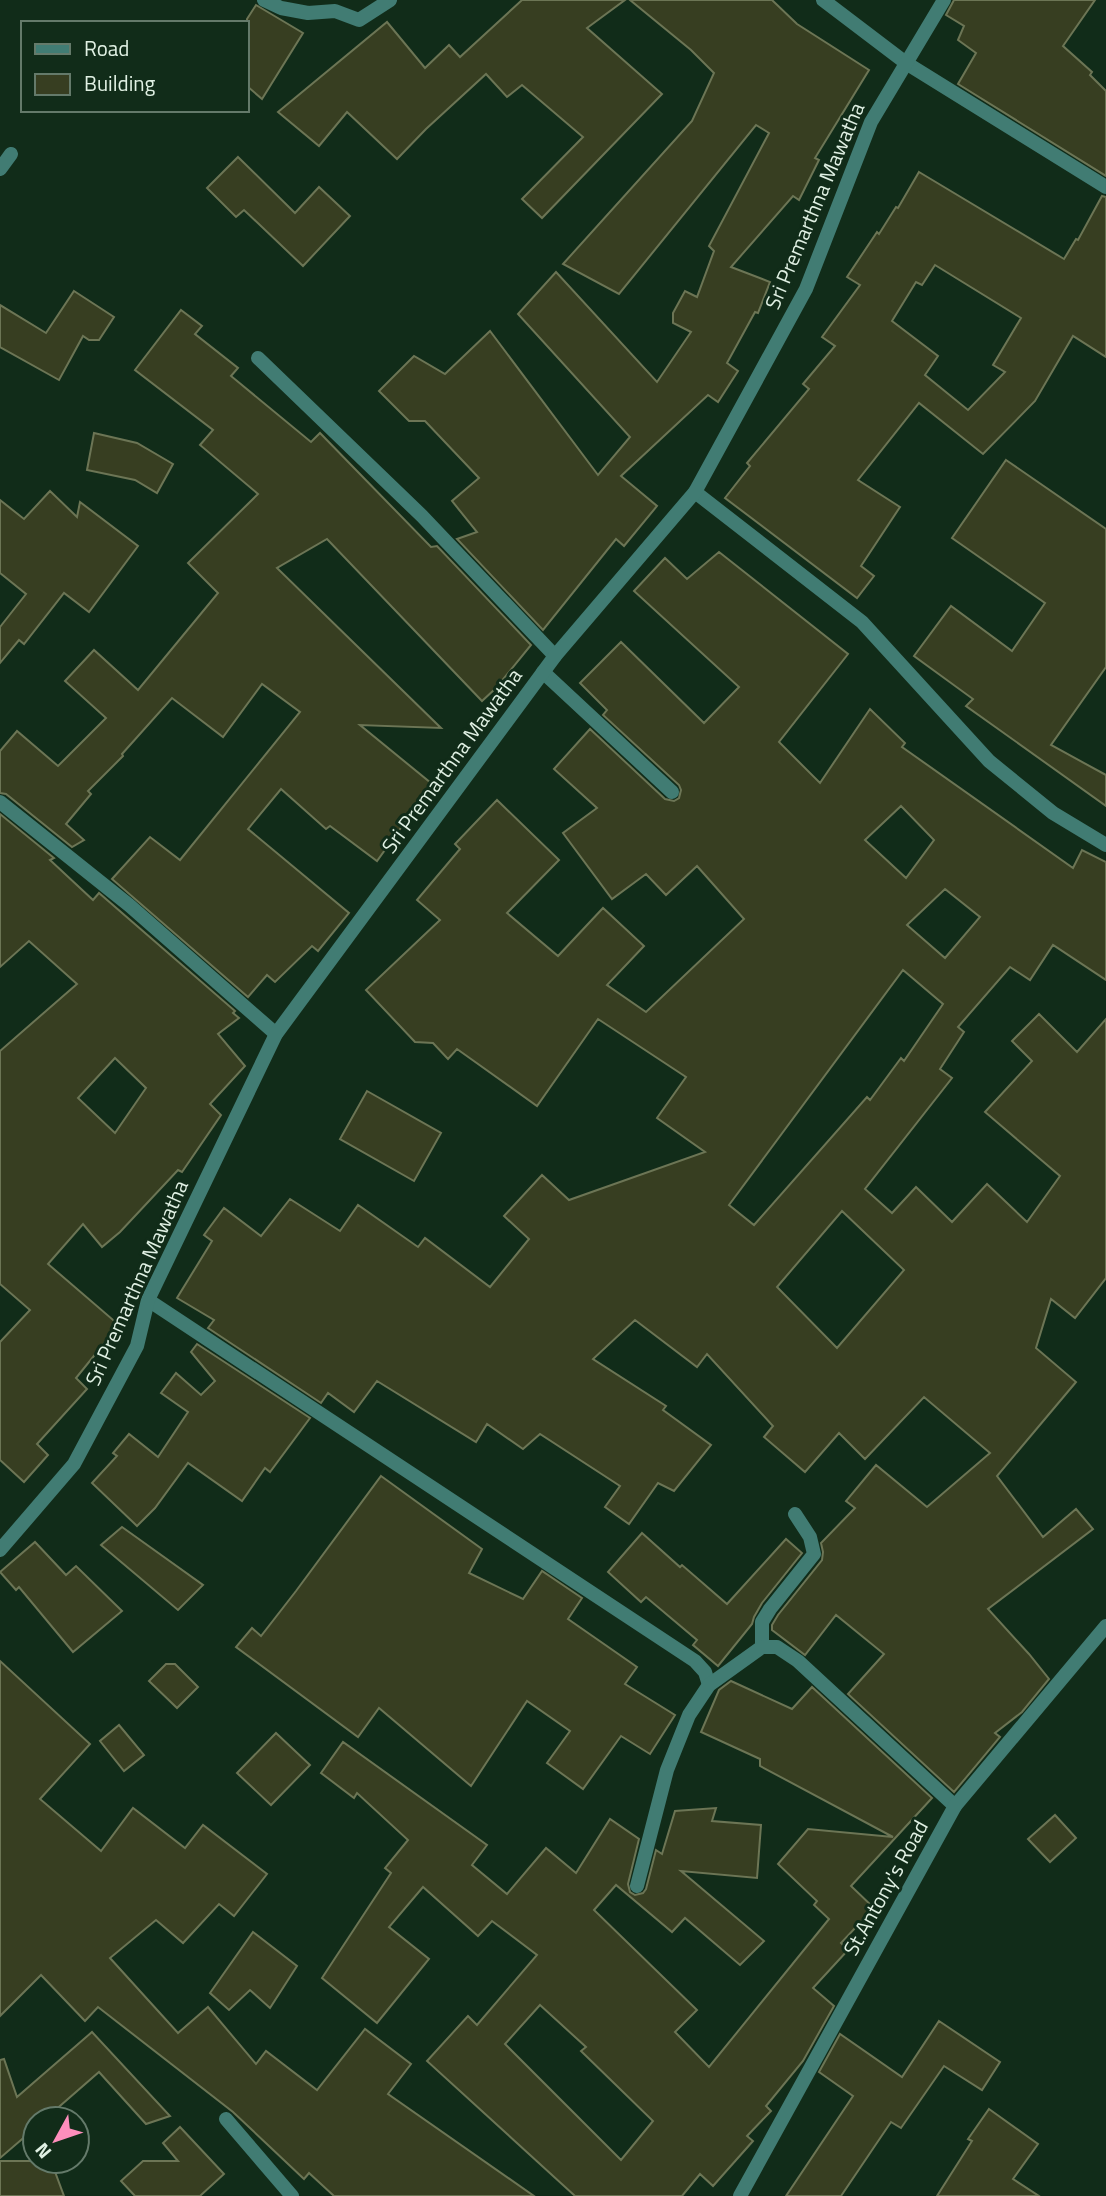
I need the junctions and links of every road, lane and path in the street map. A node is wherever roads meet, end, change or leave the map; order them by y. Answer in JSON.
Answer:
{"nodes":[{"id":1,"x":264,"y":0,"type":"edge"},
{"id":2,"x":390,"y":0,"type":"edge"},
{"id":3,"x":823,"y":0,"type":"edge"},
{"id":4,"x":944,"y":0,"type":"edge"},
{"id":5,"x":906,"y":63,"type":"junction"},
{"id":6,"x":11,"y":154,"type":"dead end"},
{"id":7,"x":0,"y":169,"type":"edge"},
{"id":8,"x":1106,"y":187,"type":"edge"},
{"id":9,"x":258,"y":358,"type":"dead end"},
{"id":10,"x":695,"y":492,"type":"junction"},
{"id":11,"x":555,"y":656,"type":"junction"},
{"id":12,"x":543,"y":672,"type":"junction"},
{"id":13,"x":672,"y":792,"type":"dead end"},
{"id":14,"x":0,"y":802,"type":"edge"},
{"id":15,"x":1106,"y":845,"type":"edge"},
{"id":16,"x":276,"y":1034,"type":"junction"},
{"id":17,"x":148,"y":1300,"type":"junction"},
{"id":18,"x":795,"y":1514,"type":"dead end"},
{"id":19,"x":0,"y":1550,"type":"edge"},
{"id":20,"x":1106,"y":1626,"type":"edge"},
{"id":21,"x":762,"y":1647,"type":"junction"},
{"id":22,"x":709,"y":1685,"type":"junction"},
{"id":23,"x":956,"y":1805,"type":"junction"},
{"id":24,"x":637,"y":1886,"type":"dead end"},
{"id":25,"x":226,"y":2119,"type":"dead end"},
{"id":26,"x":292,"y":2196,"type":"edge"},
{"id":27,"x":740,"y":2196,"type":"edge"}],
"edges":[{"from":1,"to":2,"type":"street"},
{"from":3,"to":5,"type":"street"},
{"from":4,"to":5,"type":"street","name":"Sri Premarthna Mawatha"},
{"from":5,"to":8,"type":"street"},
{"from":5,"to":10,"type":"street","name":"Sri Premarthna Mawatha"},
{"from":6,"to":7,"type":"street"},
{"from":9,"to":11,"type":"street"},
{"from":10,"to":11,"type":"street","name":"Sri Premarthna Mawatha"},
{"from":10,"to":15,"type":"street"},
{"from":11,"to":12,"type":"street","name":"Sri Premarthna Mawatha"},
{"from":12,"to":13,"type":"street"},
{"from":12,"to":16,"type":"street","name":"Sri Premarthna Mawatha"},
{"from":14,"to":16,"type":"street"},
{"from":16,"to":17,"type":"street","name":"Sri Premarthna Mawatha"},
{"from":17,"to":19,"type":"street","name":"Sri Premarthna Mawatha"},
{"from":17,"to":22,"type":"street"},
{"from":18,"to":21,"type":"street"},
{"from":20,"to":23,"type":"street","name":"St.Antony's Road"},
{"from":21,"to":22,"type":"street"},
{"from":21,"to":23,"type":"street"},
{"from":22,"to":24,"type":"street"},
{"from":23,"to":27,"type":"street","name":"St.Antony's Road"},
{"from":25,"to":26,"type":"street"}]}
